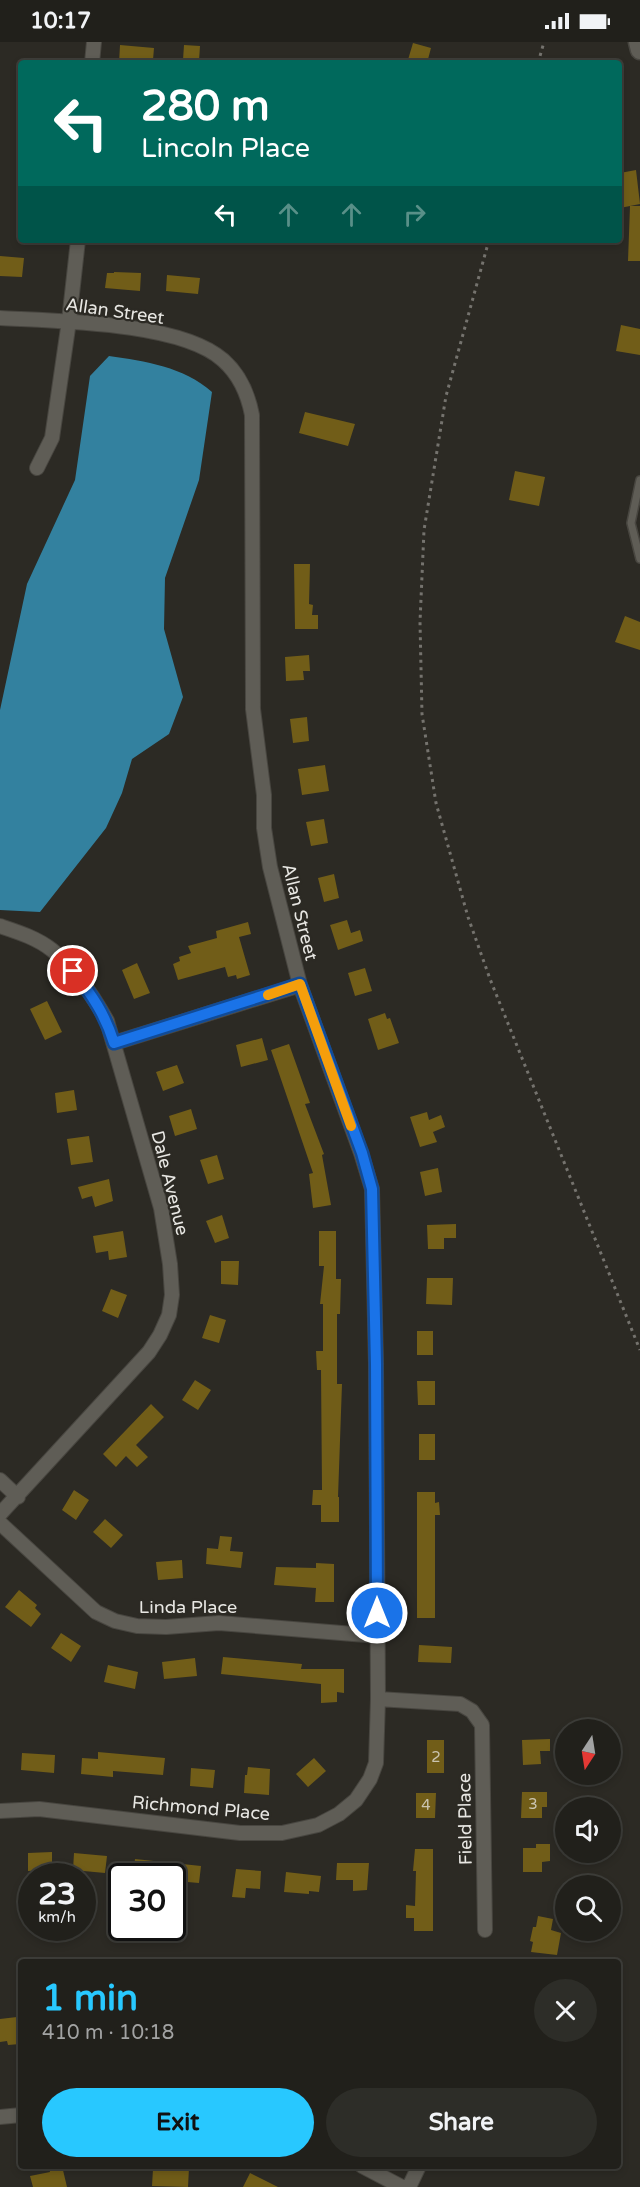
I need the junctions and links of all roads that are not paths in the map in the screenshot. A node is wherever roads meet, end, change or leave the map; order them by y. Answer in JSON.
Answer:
{"nodes":[{"id":1,"x":94,"y":42,"type":"edge"},
{"id":2,"x":638,"y":42,"type":"edge"},
{"id":3,"x":640,"y":50,"type":"edge"},
{"id":4,"x":92,"y":60,"type":"edge"},
{"id":5,"x":78,"y":243,"type":"edge"},
{"id":6,"x":0,"y":318,"type":"edge"},
{"id":7,"x":69,"y":321,"type":"junction"},
{"id":8,"x":37,"y":468,"type":"dead end"},
{"id":9,"x":640,"y":480,"type":"edge"},
{"id":10,"x":640,"y":559,"type":"edge"},
{"id":11,"x":0,"y":926,"type":"edge"},
{"id":12,"x":300,"y":984,"type":"junction"},
{"id":13,"x":114,"y":1043,"type":"junction"},
{"id":14,"x":0,"y":1480,"type":"edge"},
{"id":15,"x":18,"y":1497,"type":"junction"},
{"id":16,"x":0,"y":1514,"type":"edge"},
{"id":17,"x":0,"y":1523,"type":"edge"},
{"id":18,"x":378,"y":1636,"type":"junction"},
{"id":19,"x":378,"y":1699,"type":"junction"},
{"id":20,"x":0,"y":1811,"type":"edge"},
{"id":21,"x":485,"y":1930,"type":"dead end"},
{"id":22,"x":18,"y":2115,"type":"edge"},
{"id":23,"x":0,"y":2117,"type":"edge"},
{"id":24,"x":368,"y":2169,"type":"edge"},
{"id":25,"x":418,"y":2169,"type":"edge"},
{"id":26,"x":402,"y":2187,"type":"edge"},
{"id":27,"x":409,"y":2187,"type":"edge"}],
"edges":[{"from":1,"to":4,"type":"street"},
{"from":2,"to":3,"type":"street"},
{"from":5,"to":7,"type":"street"},
{"from":6,"to":7,"type":"street","name":"Allan Street"},
{"from":7,"to":8,"type":"street"},
{"from":7,"to":12,"type":"street","name":"Allan Street"},
{"from":9,"to":10,"type":"lane"},
{"from":11,"to":13,"type":"street","name":"Dale Avenue"},
{"from":12,"to":13,"type":"street"},
{"from":12,"to":18,"type":"street","name":"Allan Street"},
{"from":13,"to":15,"type":"street","name":"Dale Avenue"},
{"from":14,"to":15,"type":"street"},
{"from":15,"to":16,"type":"street","name":"Dale Avenue"},
{"from":17,"to":18,"type":"street","name":"Linda Place"},
{"from":18,"to":19,"type":"street","name":"Allan Street"},
{"from":19,"to":20,"type":"street","name":"Richmond Place"},
{"from":19,"to":21,"type":"street","name":"Field Place"},
{"from":22,"to":23,"type":"street"},
{"from":24,"to":26,"type":"street"},
{"from":25,"to":27,"type":"street"}]}
